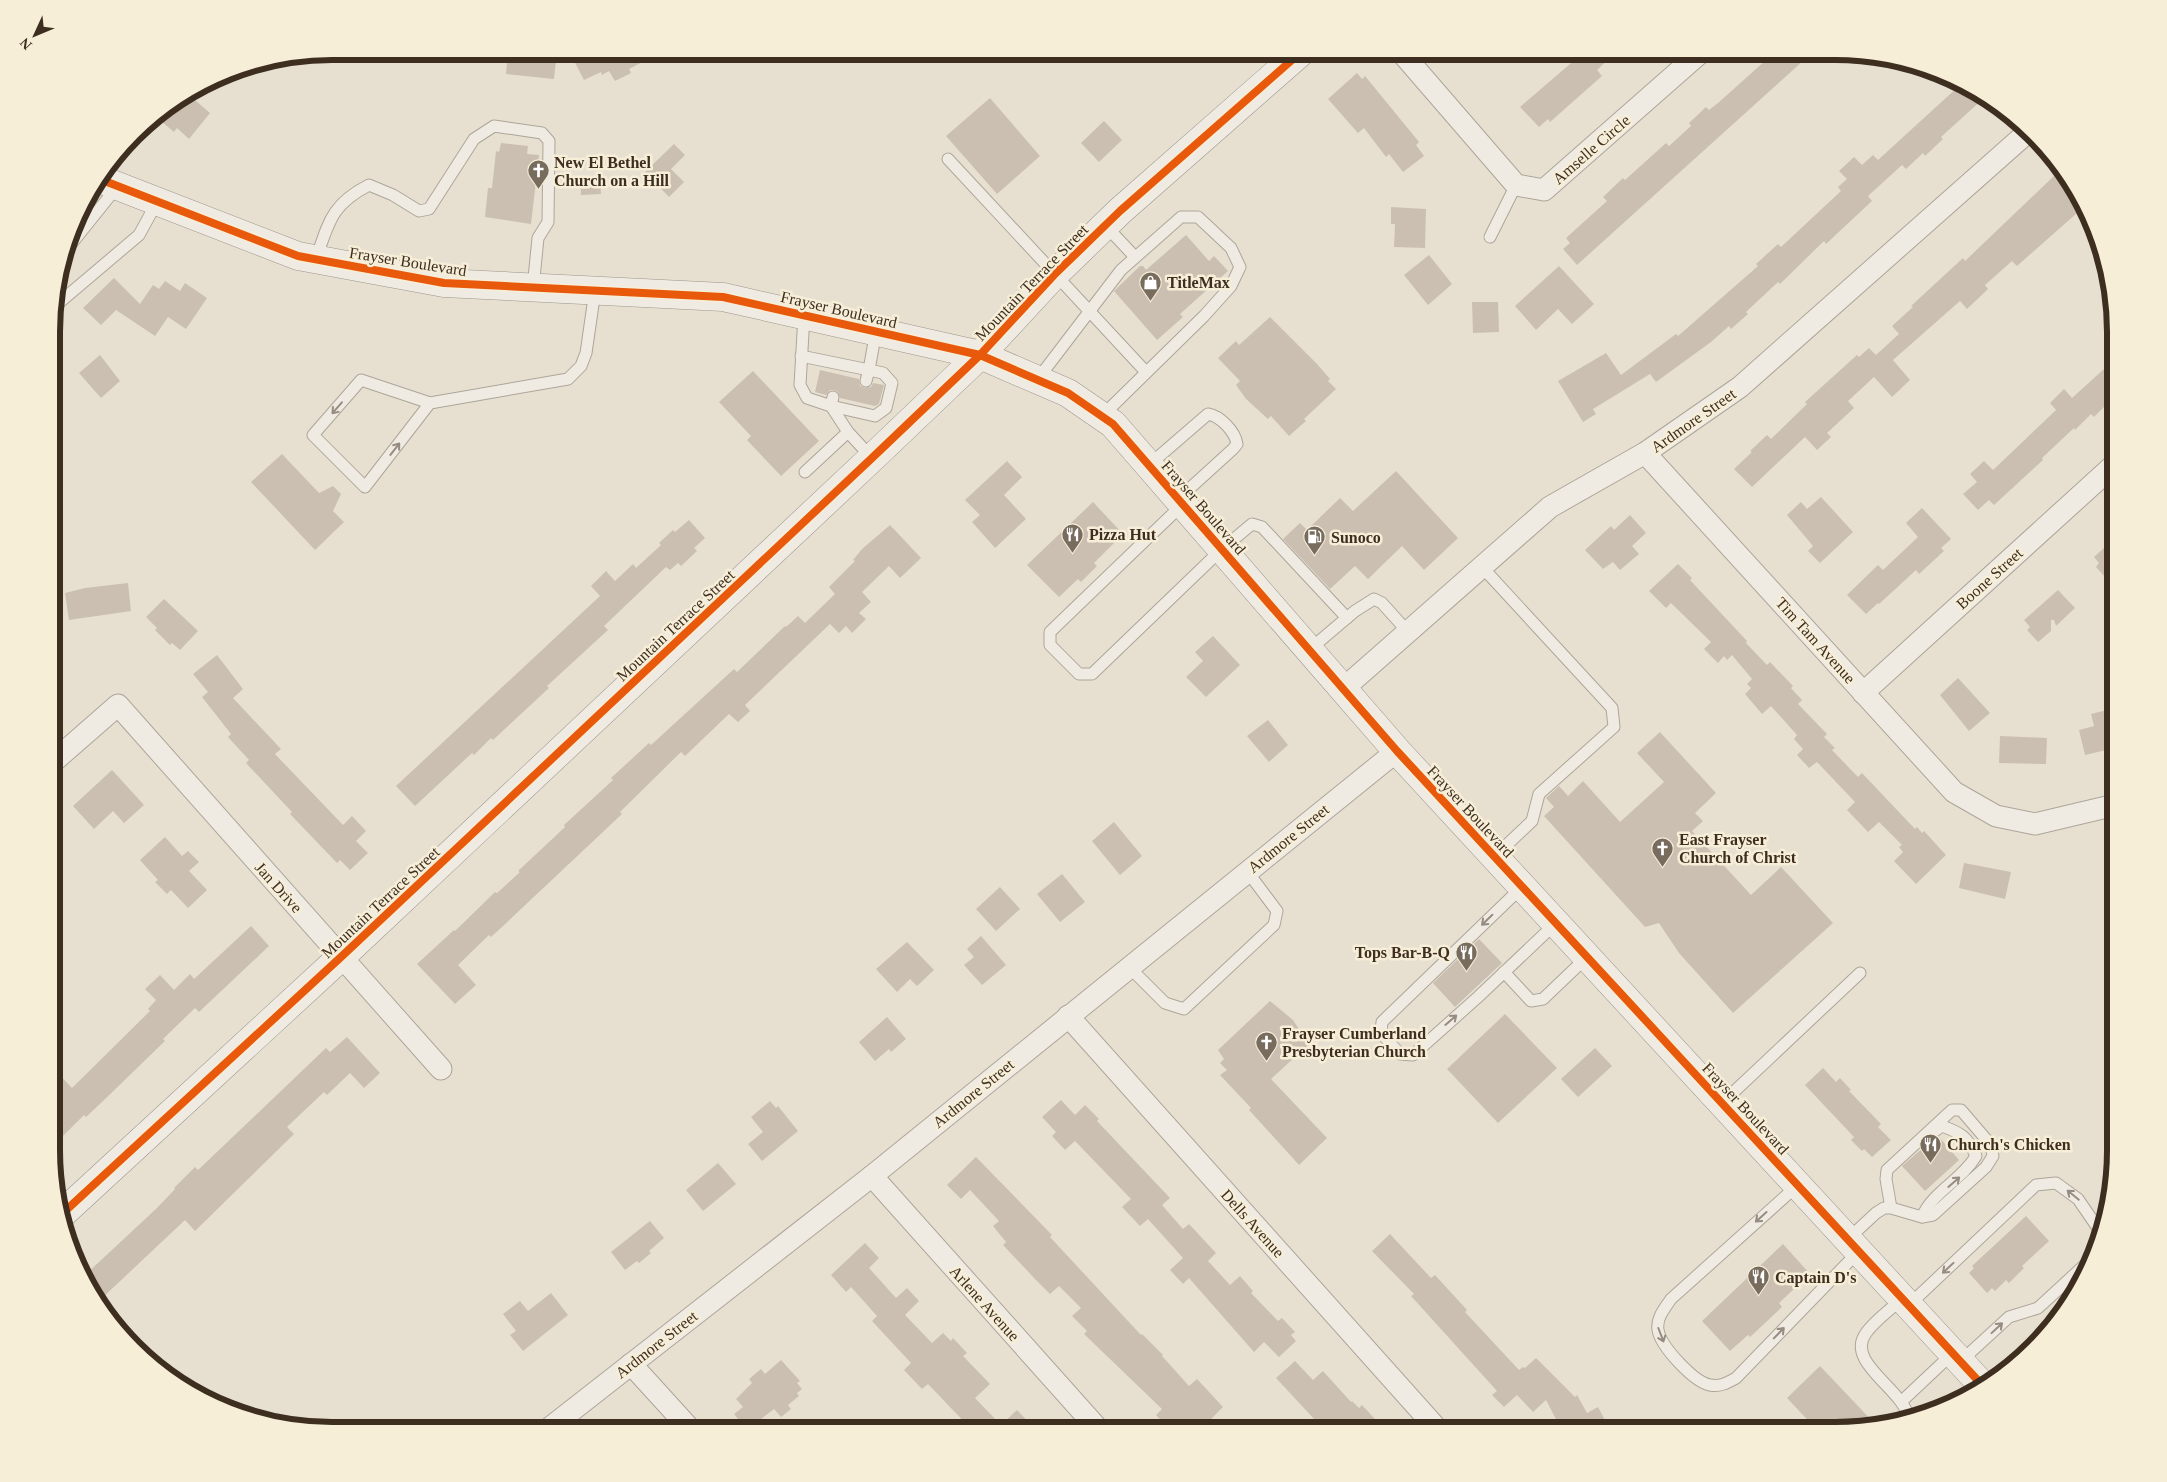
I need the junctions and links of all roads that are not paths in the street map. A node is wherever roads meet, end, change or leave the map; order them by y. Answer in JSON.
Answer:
{"nodes":[{"id":1,"x":1292,"y":60,"type":"edge"},
{"id":2,"x":1409,"y":60,"type":"edge"},
{"id":3,"x":1692,"y":60,"type":"edge"},
{"id":4,"x":2023,"y":136,"type":"edge"},
{"id":5,"x":948,"y":159,"type":"dead end"},
{"id":6,"x":110,"y":183,"type":"edge"},
{"id":7,"x":1516,"y":185,"type":"junction"},
{"id":8,"x":156,"y":202,"type":"junction"},
{"id":9,"x":1105,"y":226,"type":"junction"},
{"id":10,"x":81,"y":228,"type":"edge"},
{"id":11,"x":1490,"y":237,"type":"dead end"},
{"id":12,"x":1135,"y":257,"type":"junction"},
{"id":13,"x":316,"y":260,"type":"junction"},
{"id":14,"x":1054,"y":275,"type":"junction"},
{"id":15,"x":533,"y":288,"type":"junction"},
{"id":16,"x":595,"y":290,"type":"junction"},
{"id":17,"x":62,"y":300,"type":"edge"},
{"id":18,"x":1089,"y":311,"type":"junction"},
{"id":19,"x":804,"y":315,"type":"junction"},
{"id":20,"x":876,"y":331,"type":"junction"},
{"id":21,"x":980,"y":355,"type":"junction"},
{"id":22,"x":801,"y":356,"type":"junction"},
{"id":23,"x":1146,"y":372,"type":"junction"},
{"id":24,"x":868,"y":375,"type":"junction"},
{"id":25,"x":1037,"y":380,"type":"junction"},
{"id":26,"x":832,"y":402,"type":"junction"},
{"id":27,"x":430,"y":403,"type":"junction"},
{"id":28,"x":1102,"y":416,"type":"junction"},
{"id":29,"x":848,"y":432,"type":"junction"},
{"id":30,"x":1645,"y":453,"type":"junction"},
{"id":31,"x":872,"y":458,"type":"junction"},
{"id":32,"x":1149,"y":465,"type":"junction"},
{"id":33,"x":2107,"y":471,"type":"edge"},
{"id":34,"x":805,"y":472,"type":"dead end"},
{"id":35,"x":1180,"y":501,"type":"junction"},
{"id":36,"x":1222,"y":550,"type":"junction"},
{"id":37,"x":1482,"y":567,"type":"junction"},
{"id":38,"x":1347,"y":618,"type":"junction"},
{"id":39,"x":1408,"y":632,"type":"junction"},
{"id":40,"x":1309,"y":650,"type":"junction"},
{"id":41,"x":1343,"y":689,"type":"junction"},
{"id":42,"x":1864,"y":692,"type":"junction"},
{"id":43,"x":1397,"y":751,"type":"junction"},
{"id":44,"x":60,"y":756,"type":"edge"},
{"id":45,"x":2107,"y":807,"type":"edge"},
{"id":46,"x":1494,"y":856,"type":"junction"},
{"id":47,"x":1247,"y":871,"type":"junction"},
{"id":48,"x":1522,"y":887,"type":"junction"},
{"id":49,"x":1556,"y":923,"type":"junction"},
{"id":50,"x":341,"y":957,"type":"junction"},
{"id":51,"x":1587,"y":957,"type":"junction"},
{"id":52,"x":1129,"y":967,"type":"junction"},
{"id":53,"x":1504,"y":972,"type":"junction"},
{"id":54,"x":1860,"y":973,"type":"dead end"},
{"id":55,"x":1068,"y":1016,"type":"junction"},
{"id":56,"x":441,"y":1069,"type":"dead end"},
{"id":57,"x":1722,"y":1103,"type":"junction"},
{"id":58,"x":872,"y":1176,"type":"junction"},
{"id":59,"x":1886,"y":1179,"type":"junction"},
{"id":60,"x":1798,"y":1185,"type":"junction"},
{"id":61,"x":1891,"y":1208,"type":"junction"},
{"id":62,"x":67,"y":1210,"type":"edge"},
{"id":63,"x":1922,"y":1217,"type":"junction"},
{"id":64,"x":2096,"y":1226,"type":"edge"},
{"id":65,"x":1853,"y":1245,"type":"junction"},
{"id":66,"x":2078,"y":1272,"type":"edge"},
{"id":67,"x":1906,"y":1302,"type":"junction"},
{"id":68,"x":1957,"y":1357,"type":"junction"},
{"id":69,"x":631,"y":1364,"type":"junction"},
{"id":70,"x":1979,"y":1381,"type":"edge"},
{"id":71,"x":1902,"y":1401,"type":"junction"},
{"id":72,"x":1908,"y":1412,"type":"edge"},
{"id":73,"x":557,"y":1422,"type":"edge"},
{"id":74,"x":684,"y":1422,"type":"edge"},
{"id":75,"x":1092,"y":1422,"type":"edge"},
{"id":76,"x":1431,"y":1422,"type":"edge"}],
"edges":[{"from":1,"to":9,"type":"main road","name":"Mountain Terrace Street"},
{"from":2,"to":7,"type":"street"},
{"from":3,"to":7,"type":"street","name":"Amselle Circle"},
{"from":4,"to":30,"type":"street","name":"Ardmore Street"},
{"from":5,"to":14,"type":"lane"},
{"from":6,"to":8,"type":"main road","name":"Frayser Boulevard"},
{"from":6,"to":10,"type":"lane"},
{"from":7,"to":11,"type":"lane"},
{"from":8,"to":13,"type":"main road","name":"Frayser Boulevard"},
{"from":8,"to":17,"type":"lane"},
{"from":9,"to":12,"type":"lane"},
{"from":9,"to":14,"type":"main road","name":"Mountain Terrace Street"},
{"from":12,"to":18,"type":"lane"},
{"from":12,"to":23,"type":"lane"},
{"from":13,"to":15,"type":"main road","name":"Frayser Boulevard"},
{"from":13,"to":15,"type":"lane"},
{"from":14,"to":18,"type":"lane"},
{"from":14,"to":21,"type":"main road","name":"Mountain Terrace Street"},
{"from":15,"to":16,"type":"main road","name":"Frayser Boulevard"},
{"from":16,"to":19,"type":"main road","name":"Frayser Boulevard"},
{"from":16,"to":27,"type":"lane"},
{"from":18,"to":23,"type":"lane"},
{"from":18,"to":25,"type":"lane"},
{"from":19,"to":20,"type":"main road","name":"Frayser Boulevard"},
{"from":19,"to":22,"type":"lane"},
{"from":20,"to":21,"type":"main road","name":"Frayser Boulevard"},
{"from":20,"to":24,"type":"lane"},
{"from":21,"to":25,"type":"main road","name":"Frayser Boulevard"},
{"from":21,"to":31,"type":"main road","name":"Mountain Terrace Street"},
{"from":22,"to":24,"type":"lane"},
{"from":22,"to":26,"type":"lane"},
{"from":23,"to":28,"type":"lane"},
{"from":24,"to":26,"type":"lane"},
{"from":25,"to":28,"type":"main road","name":"Frayser Boulevard"},
{"from":26,"to":29,"type":"lane"},
{"from":27,"to":27,"type":"lane","one_way":true},
{"from":28,"to":32,"type":"main road","name":"Frayser Boulevard"},
{"from":29,"to":31,"type":"lane"},
{"from":29,"to":34,"type":"lane"},
{"from":30,"to":37,"type":"street","name":"Ardmore Street"},
{"from":30,"to":42,"type":"street","name":"Tim Tam Avenue"},
{"from":31,"to":50,"type":"main road","name":"Mountain Terrace Street"},
{"from":32,"to":35,"type":"main road","name":"Frayser Boulevard"},
{"from":32,"to":35,"type":"lane"},
{"from":33,"to":42,"type":"street","name":"Boone Street"},
{"from":35,"to":36,"type":"main road","name":"Frayser Boulevard"},
{"from":35,"to":36,"type":"lane"},
{"from":36,"to":38,"type":"lane"},
{"from":36,"to":40,"type":"main road","name":"Frayser Boulevard"},
{"from":37,"to":39,"type":"street","name":"Ardmore Street"},
{"from":37,"to":46,"type":"lane"},
{"from":38,"to":39,"type":"lane"},
{"from":38,"to":40,"type":"lane"},
{"from":39,"to":41,"type":"street","name":"Ardmore Street"},
{"from":40,"to":41,"type":"main road","name":"Frayser Boulevard"},
{"from":41,"to":43,"type":"main road","name":"Frayser Boulevard"},
{"from":42,"to":45,"type":"street","name":"Tim Tam Avenue"},
{"from":43,"to":46,"type":"main road","name":"Frayser Boulevard"},
{"from":43,"to":47,"type":"street","name":"Ardmore Street"},
{"from":44,"to":50,"type":"street","name":"Jan Drive"},
{"from":46,"to":48,"type":"main road","name":"Frayser Boulevard"},
{"from":47,"to":52,"type":"street","name":"Ardmore Street"},
{"from":47,"to":52,"type":"lane"},
{"from":48,"to":49,"type":"main road","name":"Frayser Boulevard"},
{"from":48,"to":53,"type":"lane","one_way":true},
{"from":49,"to":51,"type":"main road","name":"Frayser Boulevard"},
{"from":49,"to":53,"type":"lane"},
{"from":50,"to":56,"type":"street","name":"Jan Drive"},
{"from":50,"to":62,"type":"main road","name":"Mountain Terrace Street"},
{"from":51,"to":53,"type":"lane"},
{"from":51,"to":57,"type":"main road","name":"Frayser Boulevard"},
{"from":52,"to":55,"type":"street","name":"Ardmore Street"},
{"from":54,"to":57,"type":"lane"},
{"from":55,"to":58,"type":"street","name":"Ardmore Street"},
{"from":55,"to":76,"type":"street","name":"Dells Avenue"},
{"from":57,"to":60,"type":"main road","name":"Frayser Boulevard"},
{"from":58,"to":69,"type":"street","name":"Ardmore Street"},
{"from":58,"to":75,"type":"street","name":"Arlene Avenue"},
{"from":59,"to":61,"type":"lane"},
{"from":63,"to":59,"type":"lane","one_way":true},
{"from":59,"to":63,"type":"lane"},
{"from":60,"to":65,"type":"main road","name":"Frayser Boulevard"},
{"from":60,"to":65,"type":"lane","one_way":true},
{"from":61,"to":63,"type":"lane"},
{"from":61,"to":65,"type":"lane"},
{"from":64,"to":67,"type":"lane","one_way":true},
{"from":65,"to":67,"type":"main road","name":"Frayser Boulevard"},
{"from":68,"to":66,"type":"lane","one_way":true},
{"from":67,"to":68,"type":"main road","name":"Frayser Boulevard"},
{"from":67,"to":71,"type":"lane"},
{"from":68,"to":70,"type":"main road","name":"Frayser Boulevard"},
{"from":68,"to":71,"type":"lane"},
{"from":69,"to":73,"type":"street","name":"Ardmore Street"},
{"from":69,"to":74,"type":"street"},
{"from":71,"to":72,"type":"lane"}]}
